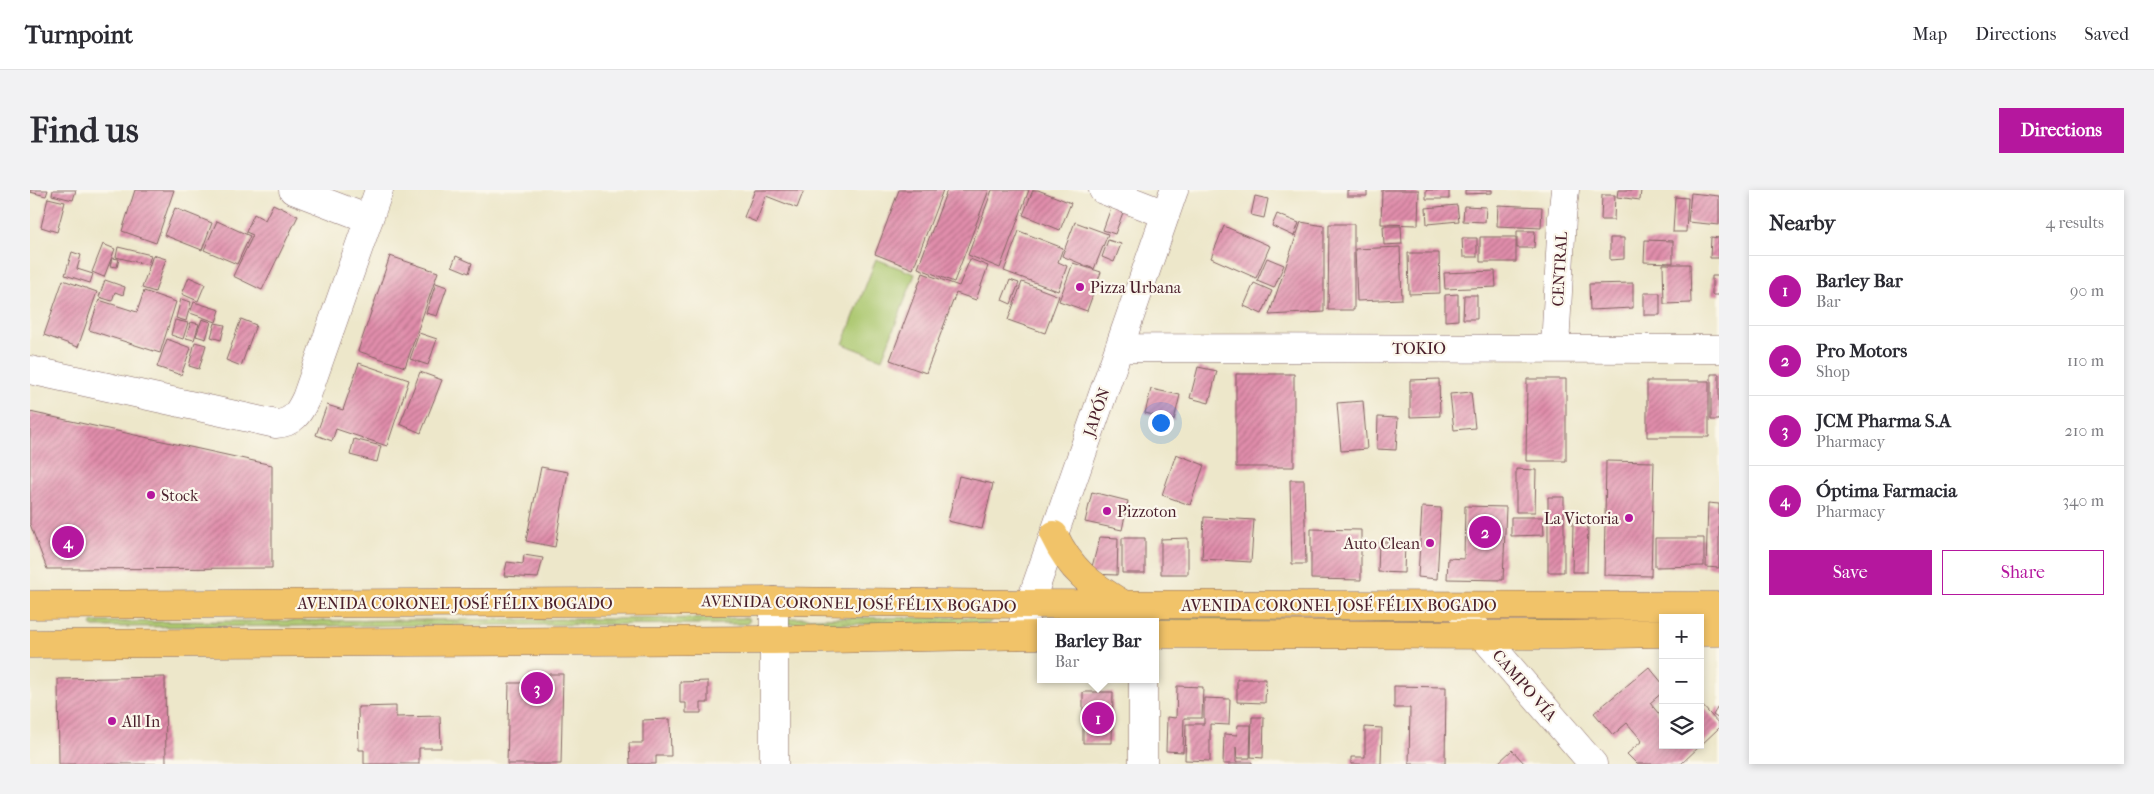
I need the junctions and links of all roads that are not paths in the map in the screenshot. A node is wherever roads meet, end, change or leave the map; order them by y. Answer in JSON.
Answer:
{"nodes":[{"id":1,"x":293,"y":190,"type":"edge"},
{"id":2,"x":379,"y":190,"type":"edge"},
{"id":3,"x":1104,"y":190,"type":"edge"},
{"id":4,"x":1565,"y":190,"type":"edge"},
{"id":5,"x":1170,"y":202,"type":"edge"},
{"id":6,"x":369,"y":218,"type":"junction"},
{"id":7,"x":1119,"y":348,"type":"junction"},
{"id":8,"x":1555,"y":348,"type":"junction"},
{"id":9,"x":1719,"y":349,"type":"edge"},
{"id":10,"x":30,"y":370,"type":"edge"},
{"id":11,"x":1054,"y":535,"type":"junction"},
{"id":12,"x":774,"y":601,"type":"junction"},
{"id":13,"x":1029,"y":604,"type":"junction"},
{"id":14,"x":1123,"y":604,"type":"junction"},
{"id":15,"x":30,"y":605,"type":"edge"},
{"id":16,"x":1457,"y":606,"type":"junction"},
{"id":17,"x":1719,"y":606,"type":"edge"},
{"id":18,"x":1704,"y":632,"type":"edge"},
{"id":19,"x":1719,"y":632,"type":"edge"},
{"id":20,"x":1659,"y":633,"type":"edge"},
{"id":21,"x":1159,"y":634,"type":"edge"},
{"id":22,"x":1030,"y":635,"type":"edge"},
{"id":23,"x":1482,"y":635,"type":"junction"},
{"id":24,"x":774,"y":640,"type":"junction"},
{"id":25,"x":30,"y":644,"type":"edge"},
{"id":26,"x":1143,"y":683,"type":"edge"},
{"id":27,"x":774,"y":764,"type":"edge"},
{"id":28,"x":1143,"y":764,"type":"edge"},
{"id":29,"x":1592,"y":764,"type":"edge"}],
"edges":[{"from":1,"to":6,"type":"street"},
{"from":2,"to":6,"type":"street"},
{"from":3,"to":5,"type":"street"},
{"from":4,"to":8,"type":"street","name":"CENTRAL"},
{"from":5,"to":7,"type":"street","name":"JAPÓN"},
{"from":6,"to":10,"type":"street"},
{"from":7,"to":8,"type":"street","name":"TOKIO"},
{"from":7,"to":11,"type":"street","name":"JAPÓN"},
{"from":8,"to":9,"type":"street","name":"TOKIO"},
{"from":11,"to":13,"type":"street","name":"JAPÓN"},
{"from":11,"to":14,"type":"main road"},
{"from":12,"to":13,"type":"main road","name":"AVENIDA CORONEL JOSÉ FÉLIX BOGADO"},
{"from":12,"to":15,"type":"main road","name":"AVENIDA CORONEL JOSÉ FÉLIX BOGADO"},
{"from":12,"to":24,"type":"street"},
{"from":13,"to":14,"type":"main road","name":"AVENIDA CORONEL JOSÉ FÉLIX BOGADO"},
{"from":13,"to":22,"type":"street","name":"JAPÓN"},
{"from":14,"to":16,"type":"main road","name":"AVENIDA CORONEL JOSÉ FÉLIX BOGADO"},
{"from":16,"to":17,"type":"main road","name":"AVENIDA CORONEL JOSÉ FÉLIX BOGADO"},
{"from":16,"to":23,"type":"street","name":"CAMPO VÍA"},
{"from":18,"to":19,"type":"main road"},
{"from":20,"to":23,"type":"main road","name":"AVENIDA CORONEL JOSÉ FÉLIX BOGADO"},
{"from":21,"to":23,"type":"main road","name":"AVENIDA CORONEL JOSÉ FÉLIX BOGADO"},
{"from":22,"to":24,"type":"main road","name":"AVENIDA CORONEL JOSÉ FÉLIX BOGADO"},
{"from":23,"to":29,"type":"street","name":"CAMPO VÍA"},
{"from":24,"to":25,"type":"main road","name":"AVENIDA CORONEL JOSÉ FÉLIX BOGADO"},
{"from":24,"to":27,"type":"street"},
{"from":26,"to":28,"type":"street"}]}
